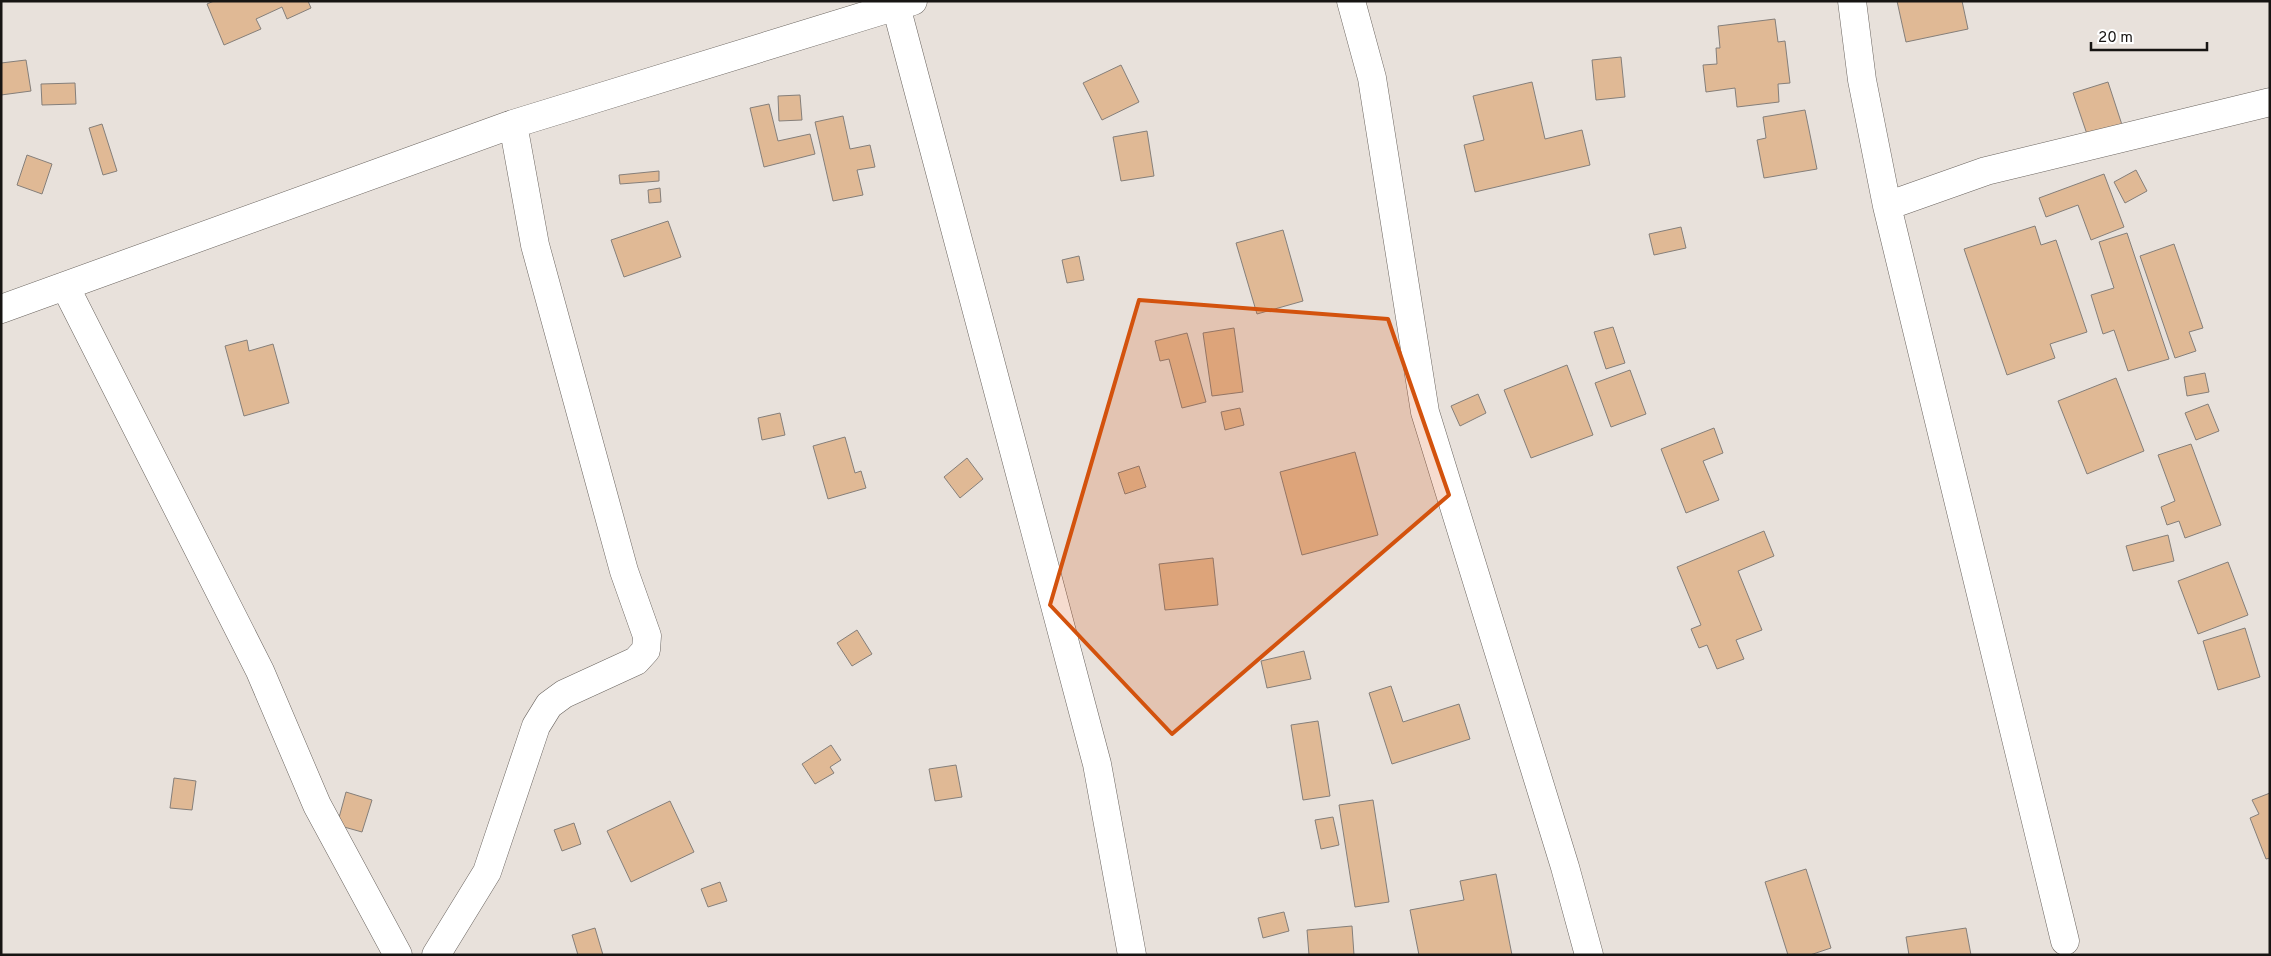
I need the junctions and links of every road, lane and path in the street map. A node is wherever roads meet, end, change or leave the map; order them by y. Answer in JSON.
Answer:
{"nodes":[{"id":1,"x":1352,"y":1,"type":"edge"},
{"id":2,"x":1852,"y":1,"type":"edge"},
{"id":3,"x":904,"y":4,"type":"edge"},
{"id":4,"x":859,"y":8,"type":"edge"},
{"id":5,"x":2270,"y":102,"type":"edge"},
{"id":6,"x":513,"y":124,"type":"junction"},
{"id":7,"x":1887,"y":206,"type":"junction"},
{"id":8,"x":65,"y":286,"type":"junction"},
{"id":9,"x":1,"y":309,"type":"edge"},
{"id":10,"x":2065,"y":941,"type":"dead end"},
{"id":11,"x":398,"y":955,"type":"edge"},
{"id":12,"x":436,"y":955,"type":"edge"},
{"id":13,"x":1132,"y":955,"type":"edge"},
{"id":14,"x":1589,"y":955,"type":"edge"}],
"edges":[{"from":1,"to":14,"type":"street"},
{"from":2,"to":7,"type":"street"},
{"from":3,"to":4,"type":"street"},
{"from":3,"to":13,"type":"street"},
{"from":4,"to":6,"type":"street"},
{"from":5,"to":7,"type":"street"},
{"from":6,"to":8,"type":"street"},
{"from":6,"to":12,"type":"street"},
{"from":7,"to":10,"type":"street"},
{"from":8,"to":9,"type":"street"},
{"from":8,"to":11,"type":"street"}]}
